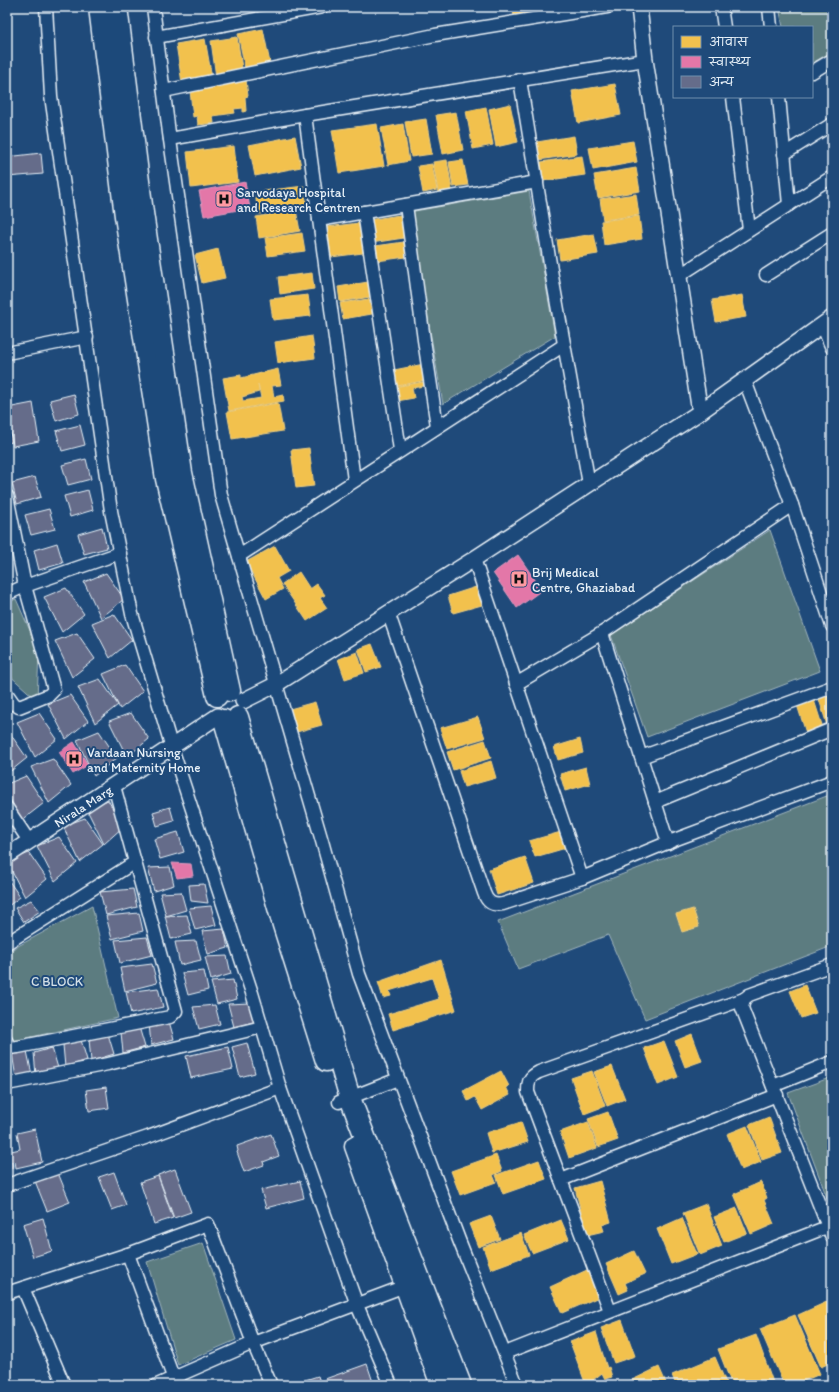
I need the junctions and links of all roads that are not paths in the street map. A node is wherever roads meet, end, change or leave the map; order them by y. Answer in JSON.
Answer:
{"nodes":[{"id":1,"x":46,"y":7,"type":"edge"},
{"id":2,"x":99,"y":7,"type":"edge"},
{"id":3,"x":117,"y":7,"type":"edge"},
{"id":4,"x":153,"y":7,"type":"edge"},
{"id":5,"x":322,"y":7,"type":"edge"},
{"id":6,"x":607,"y":7,"type":"edge"},
{"id":7,"x":639,"y":7,"type":"edge"},
{"id":8,"x":721,"y":7,"type":"edge"},
{"id":9,"x":769,"y":7,"type":"edge"},
{"id":10,"x":292,"y":9,"type":"edge"},
{"id":11,"x":724,"y":26,"type":"edge"},
{"id":12,"x":771,"y":26,"type":"edge"},
{"id":13,"x":156,"y":37,"type":"junction"},
{"id":14,"x":645,"y":60,"type":"junction"},
{"id":15,"x":832,"y":60,"type":"edge"},
{"id":16,"x":813,"y":71,"type":"edge"},
{"id":17,"x":520,"y":80,"type":"junction"},
{"id":18,"x":164,"y":91,"type":"junction"},
{"id":19,"x":733,"y":98,"type":"edge"},
{"id":20,"x":778,"y":98,"type":"edge"},
{"id":21,"x":305,"y":115,"type":"junction"},
{"id":22,"x":832,"y":124,"type":"edge"},
{"id":23,"x":170,"y":139,"type":"junction"},
{"id":24,"x":784,"y":154,"type":"junction"},
{"id":25,"x":832,"y":177,"type":"edge"},
{"id":26,"x":536,"y":182,"type":"junction"},
{"id":27,"x":789,"y":204,"type":"junction"},
{"id":28,"x":406,"y":205,"type":"junction"},
{"id":29,"x":364,"y":212,"type":"junction"},
{"id":30,"x":319,"y":220,"type":"junction"},
{"id":31,"x":749,"y":230,"type":"junction"},
{"id":32,"x":832,"y":233,"type":"edge"},
{"id":33,"x":680,"y":274,"type":"junction"},
{"id":34,"x":766,"y":275,"type":"dead end"},
{"id":35,"x":827,"y":322,"type":"edge"},
{"id":36,"x":88,"y":337,"type":"junction"},
{"id":37,"x":564,"y":345,"type":"junction"},
{"id":38,"x":832,"y":348,"type":"edge"},
{"id":39,"x":7,"y":353,"type":"edge"},
{"id":40,"x":745,"y":381,"type":"junction"},
{"id":41,"x":700,"y":412,"type":"junction"},
{"id":42,"x":437,"y":426,"type":"junction"},
{"id":43,"x":400,"y":450,"type":"junction"},
{"id":44,"x":354,"y":480,"type":"junction"},
{"id":45,"x":589,"y":484,"type":"junction"},
{"id":46,"x":7,"y":496,"type":"edge"},
{"id":47,"x":792,"y":505,"type":"junction"},
{"id":48,"x":9,"y":514,"type":"edge"},
{"id":49,"x":120,"y":552,"type":"junction"},
{"id":50,"x":239,"y":556,"type":"junction"},
{"id":51,"x":474,"y":559,"type":"junction"},
{"id":52,"x":25,"y":586,"type":"junction"},
{"id":53,"x":7,"y":594,"type":"edge"},
{"id":54,"x":388,"y":612,"type":"junction"},
{"id":55,"x":832,"y":626,"type":"edge"},
{"id":56,"x":602,"y":633,"type":"junction"},
{"id":57,"x":276,"y":684,"type":"junction"},
{"id":58,"x":516,"y":684,"type":"junction"},
{"id":59,"x":832,"y":687,"type":"edge"},
{"id":60,"x":7,"y":694,"type":"edge"},
{"id":61,"x":228,"y":707,"type":"junction"},
{"id":62,"x":832,"y":729,"type":"edge"},
{"id":63,"x":172,"y":748,"type":"junction"},
{"id":64,"x":641,"y":757,"type":"junction"},
{"id":65,"x":832,"y":781,"type":"edge"},
{"id":66,"x":114,"y":786,"type":"junction"},
{"id":67,"x":655,"y":802,"type":"junction"},
{"id":68,"x":7,"y":808,"type":"edge"},
{"id":69,"x":29,"y":841,"type":"junction"},
{"id":70,"x":668,"y":843,"type":"junction"},
{"id":71,"x":7,"y":856,"type":"edge"},
{"id":72,"x":135,"y":862,"type":"junction"},
{"id":73,"x":582,"y":878,"type":"junction"},
{"id":74,"x":7,"y":943,"type":"edge"},
{"id":75,"x":832,"y":965,"type":"edge"},
{"id":76,"x":744,"y":999,"type":"junction"},
{"id":77,"x":262,"y":1027,"type":"junction"},
{"id":78,"x":7,"y":1042,"type":"edge"},
{"id":79,"x":832,"y":1062,"type":"edge"},
{"id":80,"x":398,"y":1078,"type":"junction"},
{"id":81,"x":7,"y":1084,"type":"edge"},
{"id":82,"x":280,"y":1088,"type":"junction"},
{"id":83,"x":775,"y":1090,"type":"junction"},
{"id":84,"x":345,"y":1100,"type":"junction"},
{"id":85,"x":561,"y":1180,"type":"junction"},
{"id":86,"x":7,"y":1185,"type":"edge"},
{"id":87,"x":831,"y":1229,"type":"edge"},
{"id":88,"x":128,"y":1254,"type":"junction"},
{"id":89,"x":405,"y":1286,"type":"junction"},
{"id":90,"x":23,"y":1288,"type":"junction"},
{"id":91,"x":7,"y":1293,"type":"edge"},
{"id":92,"x":357,"y":1305,"type":"junction"},
{"id":93,"x":610,"y":1311,"type":"junction"},
{"id":94,"x":252,"y":1343,"type":"junction"},
{"id":95,"x":505,"y":1353,"type":"junction"},
{"id":96,"x":175,"y":1382,"type":"edge"},
{"id":97,"x":458,"y":1383,"type":"edge"},
{"id":98,"x":64,"y":1385,"type":"edge"},
{"id":99,"x":157,"y":1385,"type":"edge"},
{"id":100,"x":271,"y":1385,"type":"edge"},
{"id":101,"x":391,"y":1385,"type":"edge"},
{"id":102,"x":517,"y":1385,"type":"edge"}],
"edges":[{"from":1,"to":36,"type":"street"},
{"from":2,"to":61,"type":"highway"},
{"from":3,"to":61,"type":"highway"},
{"from":4,"to":13,"type":"street"},
{"from":5,"to":10,"type":"street"},
{"from":6,"to":18,"type":"street"},
{"from":7,"to":14,"type":"street"},
{"from":8,"to":11,"type":"street"},
{"from":9,"to":12,"type":"street"},
{"from":10,"to":13,"type":"street"},
{"from":13,"to":18,"type":"street"},
{"from":14,"to":17,"type":"street"},
{"from":14,"to":33,"type":"street"},
{"from":15,"to":16,"type":"street"},
{"from":17,"to":21,"type":"street"},
{"from":17,"to":26,"type":"street"},
{"from":18,"to":23,"type":"street"},
{"from":19,"to":31,"type":"street"},
{"from":20,"to":24,"type":"street"},
{"from":21,"to":23,"type":"street"},
{"from":21,"to":30,"type":"street"},
{"from":22,"to":24,"type":"street"},
{"from":23,"to":50,"type":"street"},
{"from":24,"to":27,"type":"street"},
{"from":25,"to":27,"type":"street"},
{"from":26,"to":28,"type":"street"},
{"from":26,"to":37,"type":"street"},
{"from":27,"to":31,"type":"street"},
{"from":28,"to":29,"type":"street"},
{"from":28,"to":42,"type":"street"},
{"from":29,"to":30,"type":"street"},
{"from":29,"to":43,"type":"street"},
{"from":30,"to":44,"type":"street"},
{"from":31,"to":33,"type":"street"},
{"from":32,"to":34,"type":"street"},
{"from":33,"to":41,"type":"street"},
{"from":35,"to":38,"type":"street"},
{"from":35,"to":40,"type":"street","name":"Nirala Marg"},
{"from":36,"to":39,"type":"street"},
{"from":36,"to":49,"type":"street"},
{"from":37,"to":42,"type":"street"},
{"from":37,"to":45,"type":"street"},
{"from":40,"to":41,"type":"street","name":"Nirala Marg"},
{"from":40,"to":47,"type":"street"},
{"from":41,"to":45,"type":"street","name":"Nirala Marg"},
{"from":42,"to":43,"type":"street"},
{"from":43,"to":44,"type":"street"},
{"from":44,"to":50,"type":"street"},
{"from":45,"to":51,"type":"street","name":"Nirala Marg"},
{"from":46,"to":48,"type":"street"},
{"from":47,"to":55,"type":"street"},
{"from":47,"to":56,"type":"street"},
{"from":48,"to":52,"type":"street"},
{"from":49,"to":52,"type":"street"},
{"from":49,"to":63,"type":"street"},
{"from":50,"to":57,"type":"street"},
{"from":51,"to":54,"type":"street","name":"Nirala Marg"},
{"from":51,"to":58,"type":"street"},
{"from":52,"to":53,"type":"street"},
{"from":52,"to":60,"type":"street"},
{"from":54,"to":57,"type":"street","name":"Nirala Marg"},
{"from":54,"to":73,"type":"street"},
{"from":56,"to":58,"type":"street"},
{"from":56,"to":64,"type":"street"},
{"from":57,"to":61,"type":"street","name":"Nirala Marg"},
{"from":57,"to":80,"type":"street"},
{"from":58,"to":73,"type":"street"},
{"from":59,"to":64,"type":"street"},
{"from":61,"to":63,"type":"street","name":"Nirala Marg"},
{"from":61,"to":84,"type":"highway"},
{"from":62,"to":67,"type":"street"},
{"from":63,"to":66,"type":"street","name":"Nirala Marg"},
{"from":63,"to":77,"type":"street"},
{"from":64,"to":67,"type":"street"},
{"from":65,"to":70,"type":"street"},
{"from":66,"to":69,"type":"street","name":"Nirala Marg"},
{"from":66,"to":72,"type":"street"},
{"from":67,"to":70,"type":"street"},
{"from":68,"to":69,"type":"street"},
{"from":69,"to":71,"type":"street","name":"Nirala Marg"},
{"from":70,"to":73,"type":"street"},
{"from":72,"to":74,"type":"street"},
{"from":72,"to":78,"type":"street"},
{"from":75,"to":76,"type":"street"},
{"from":76,"to":83,"type":"street"},
{"from":76,"to":85,"type":"street"},
{"from":77,"to":81,"type":"street"},
{"from":77,"to":82,"type":"street"},
{"from":79,"to":83,"type":"street"},
{"from":80,"to":84,"type":"street"},
{"from":80,"to":95,"type":"street"},
{"from":82,"to":86,"type":"street"},
{"from":82,"to":92,"type":"street"},
{"from":83,"to":85,"type":"street"},
{"from":83,"to":87,"type":"street"},
{"from":84,"to":89,"type":"highway"},
{"from":84,"to":97,"type":"highway"},
{"from":85,"to":93,"type":"street"},
{"from":87,"to":93,"type":"street"},
{"from":88,"to":90,"type":"street"},
{"from":88,"to":94,"type":"street"},
{"from":88,"to":96,"type":"street"},
{"from":89,"to":92,"type":"street"},
{"from":89,"to":97,"type":"highway"},
{"from":90,"to":91,"type":"street"},
{"from":90,"to":98,"type":"street"},
{"from":92,"to":94,"type":"street"},
{"from":92,"to":101,"type":"street"},
{"from":93,"to":95,"type":"street"},
{"from":94,"to":96,"type":"street"},
{"from":94,"to":100,"type":"street"},
{"from":95,"to":102,"type":"street"},
{"from":96,"to":99,"type":"street"}]}
